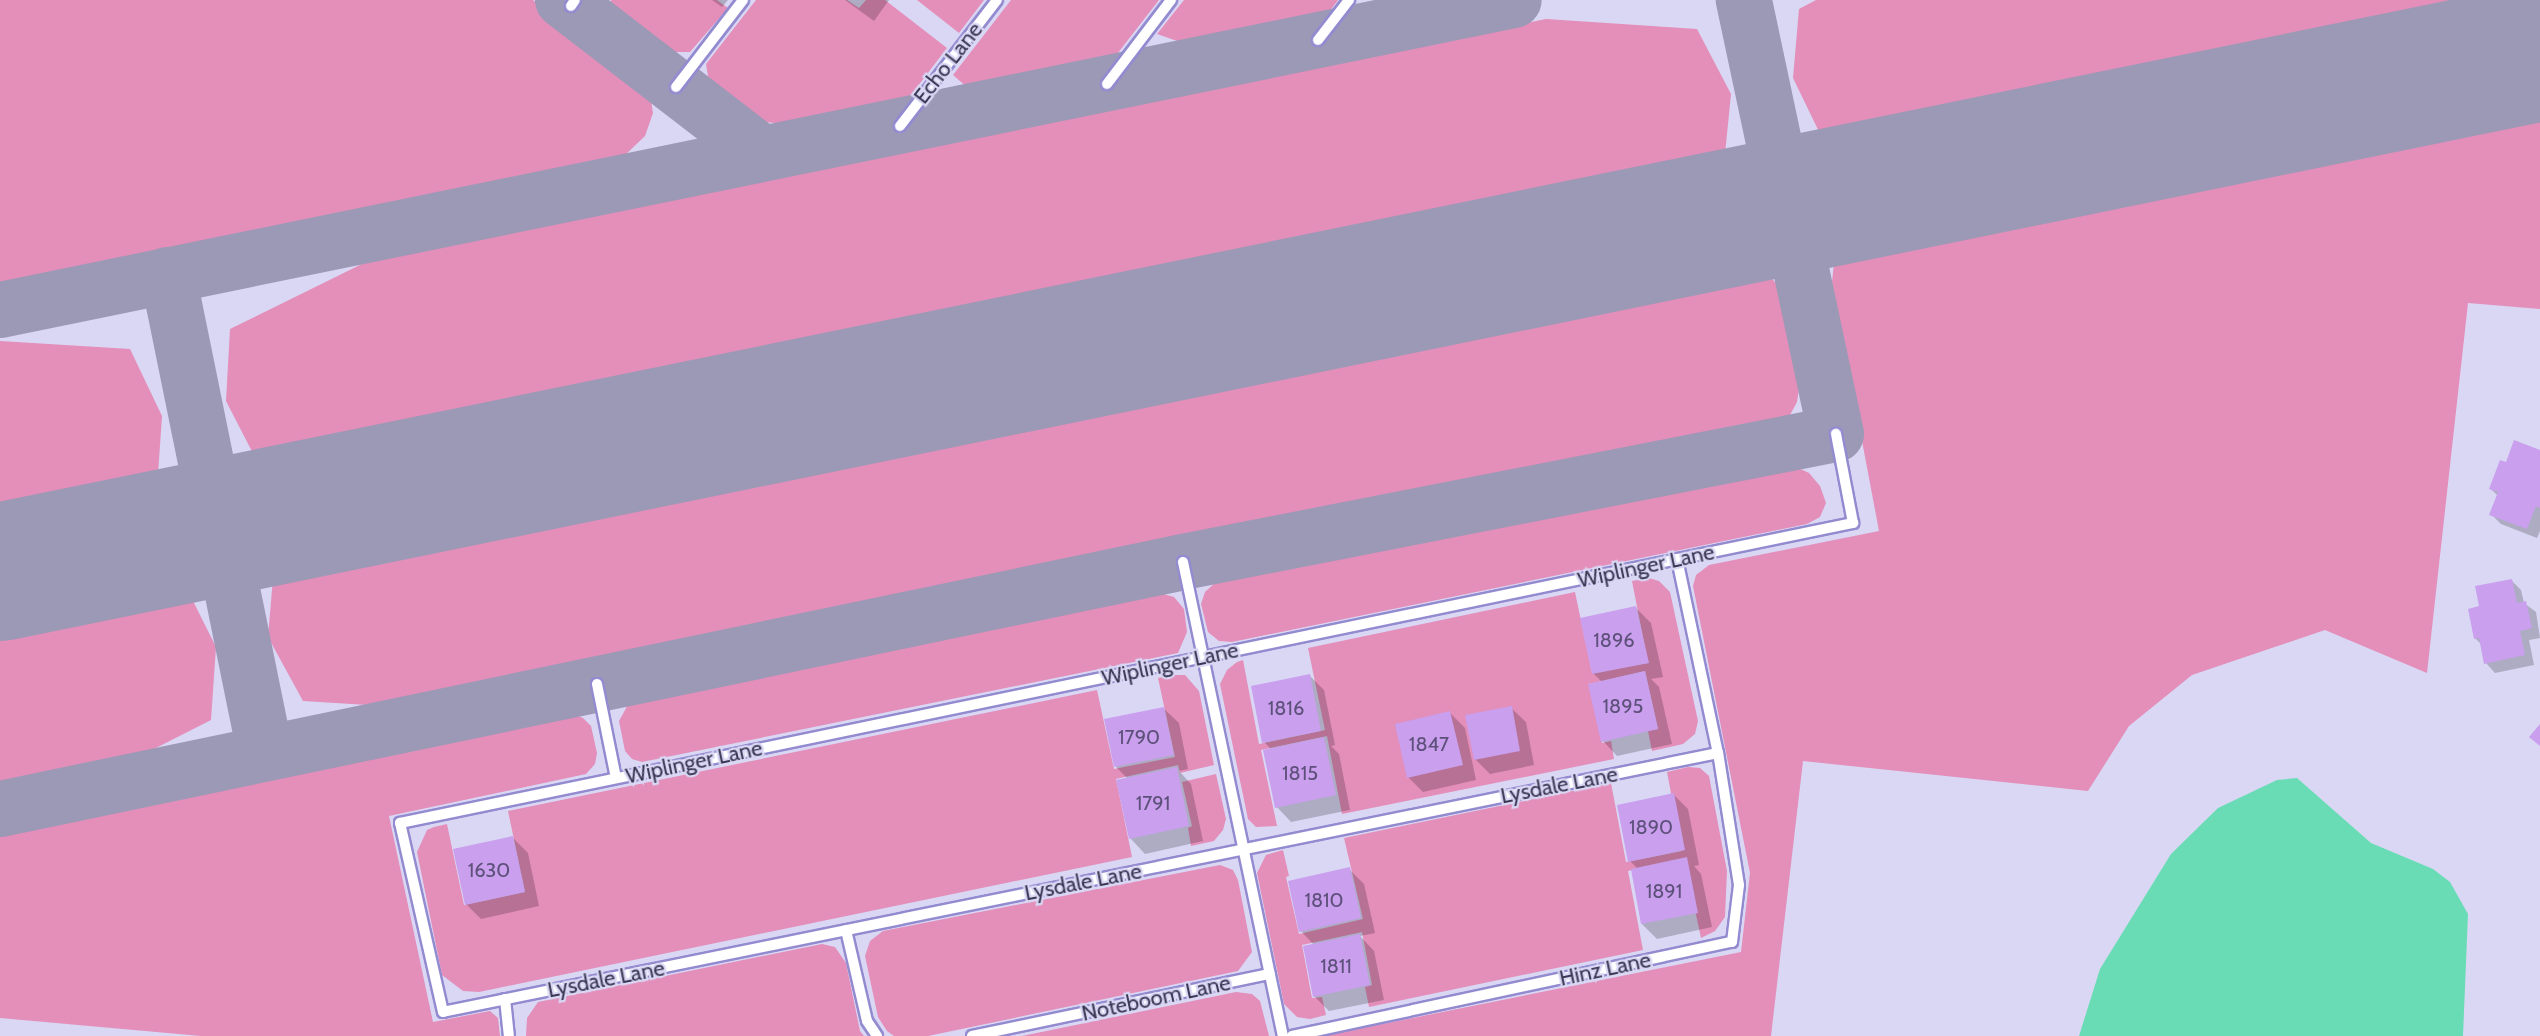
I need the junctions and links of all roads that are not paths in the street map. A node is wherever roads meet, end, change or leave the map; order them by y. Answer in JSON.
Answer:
{"nodes":[{"id":1,"x":743,"y":0,"type":"edge"},
{"id":2,"x":997,"y":0,"type":"edge"},
{"id":3,"x":1172,"y":0,"type":"edge"},
{"id":4,"x":1349,"y":0,"type":"edge"},
{"id":5,"x":1318,"y":40,"type":"dead end"},
{"id":6,"x":1107,"y":84,"type":"dead end"},
{"id":7,"x":676,"y":87,"type":"dead end"},
{"id":8,"x":900,"y":126,"type":"dead end"},
{"id":9,"x":1836,"y":434,"type":"dead end"},
{"id":10,"x":1677,"y":559,"type":"junction"},
{"id":11,"x":1184,"y":562,"type":"dead end"},
{"id":12,"x":1203,"y":658,"type":"junction"},
{"id":13,"x":597,"y":684,"type":"dead end"},
{"id":14,"x":1718,"y":753,"type":"junction"},
{"id":15,"x":616,"y":778,"type":"junction"},
{"id":16,"x":400,"y":823,"type":"joint"},
{"id":17,"x":1244,"y":849,"type":"junction"},
{"id":18,"x":846,"y":930,"type":"junction"},
{"id":19,"x":1270,"y":974,"type":"junction"},
{"id":20,"x":505,"y":999,"type":"junction"},
{"id":21,"x":509,"y":1036,"type":"edge"},
{"id":22,"x":877,"y":1036,"type":"edge"},
{"id":23,"x":972,"y":1036,"type":"edge"},
{"id":24,"x":1283,"y":1036,"type":"edge"},
{"id":25,"x":1292,"y":1036,"type":"edge"}],
"edges":[{"from":1,"to":7,"type":"lane"},
{"from":2,"to":8,"type":"lane","name":"Echo Lane"},
{"from":3,"to":6,"type":"lane"},
{"from":4,"to":5,"type":"lane"},
{"from":9,"to":10,"type":"lane","name":"Wiplinger Lane"},
{"from":10,"to":12,"type":"lane","name":"Wiplinger Lane"},
{"from":10,"to":14,"type":"lane"},
{"from":11,"to":12,"type":"lane"},
{"from":12,"to":15,"type":"lane","name":"Wiplinger Lane"},
{"from":12,"to":17,"type":"lane"},
{"from":13,"to":15,"type":"lane"},
{"from":14,"to":17,"type":"lane","name":"Lysdale Lane"},
{"from":14,"to":25,"type":"lane","name":"Hinz Lane"},
{"from":15,"to":16,"type":"lane","name":"Wiplinger Lane"},
{"from":16,"to":20,"type":"lane","name":"Lysdale Lane"},
{"from":17,"to":18,"type":"lane","name":"Lysdale Lane"},
{"from":17,"to":19,"type":"lane"},
{"from":18,"to":20,"type":"lane","name":"Lysdale Lane"},
{"from":18,"to":22,"type":"lane"},
{"from":19,"to":23,"type":"lane","name":"Noteboom Lane"},
{"from":19,"to":24,"type":"lane"},
{"from":20,"to":21,"type":"lane"}]}
